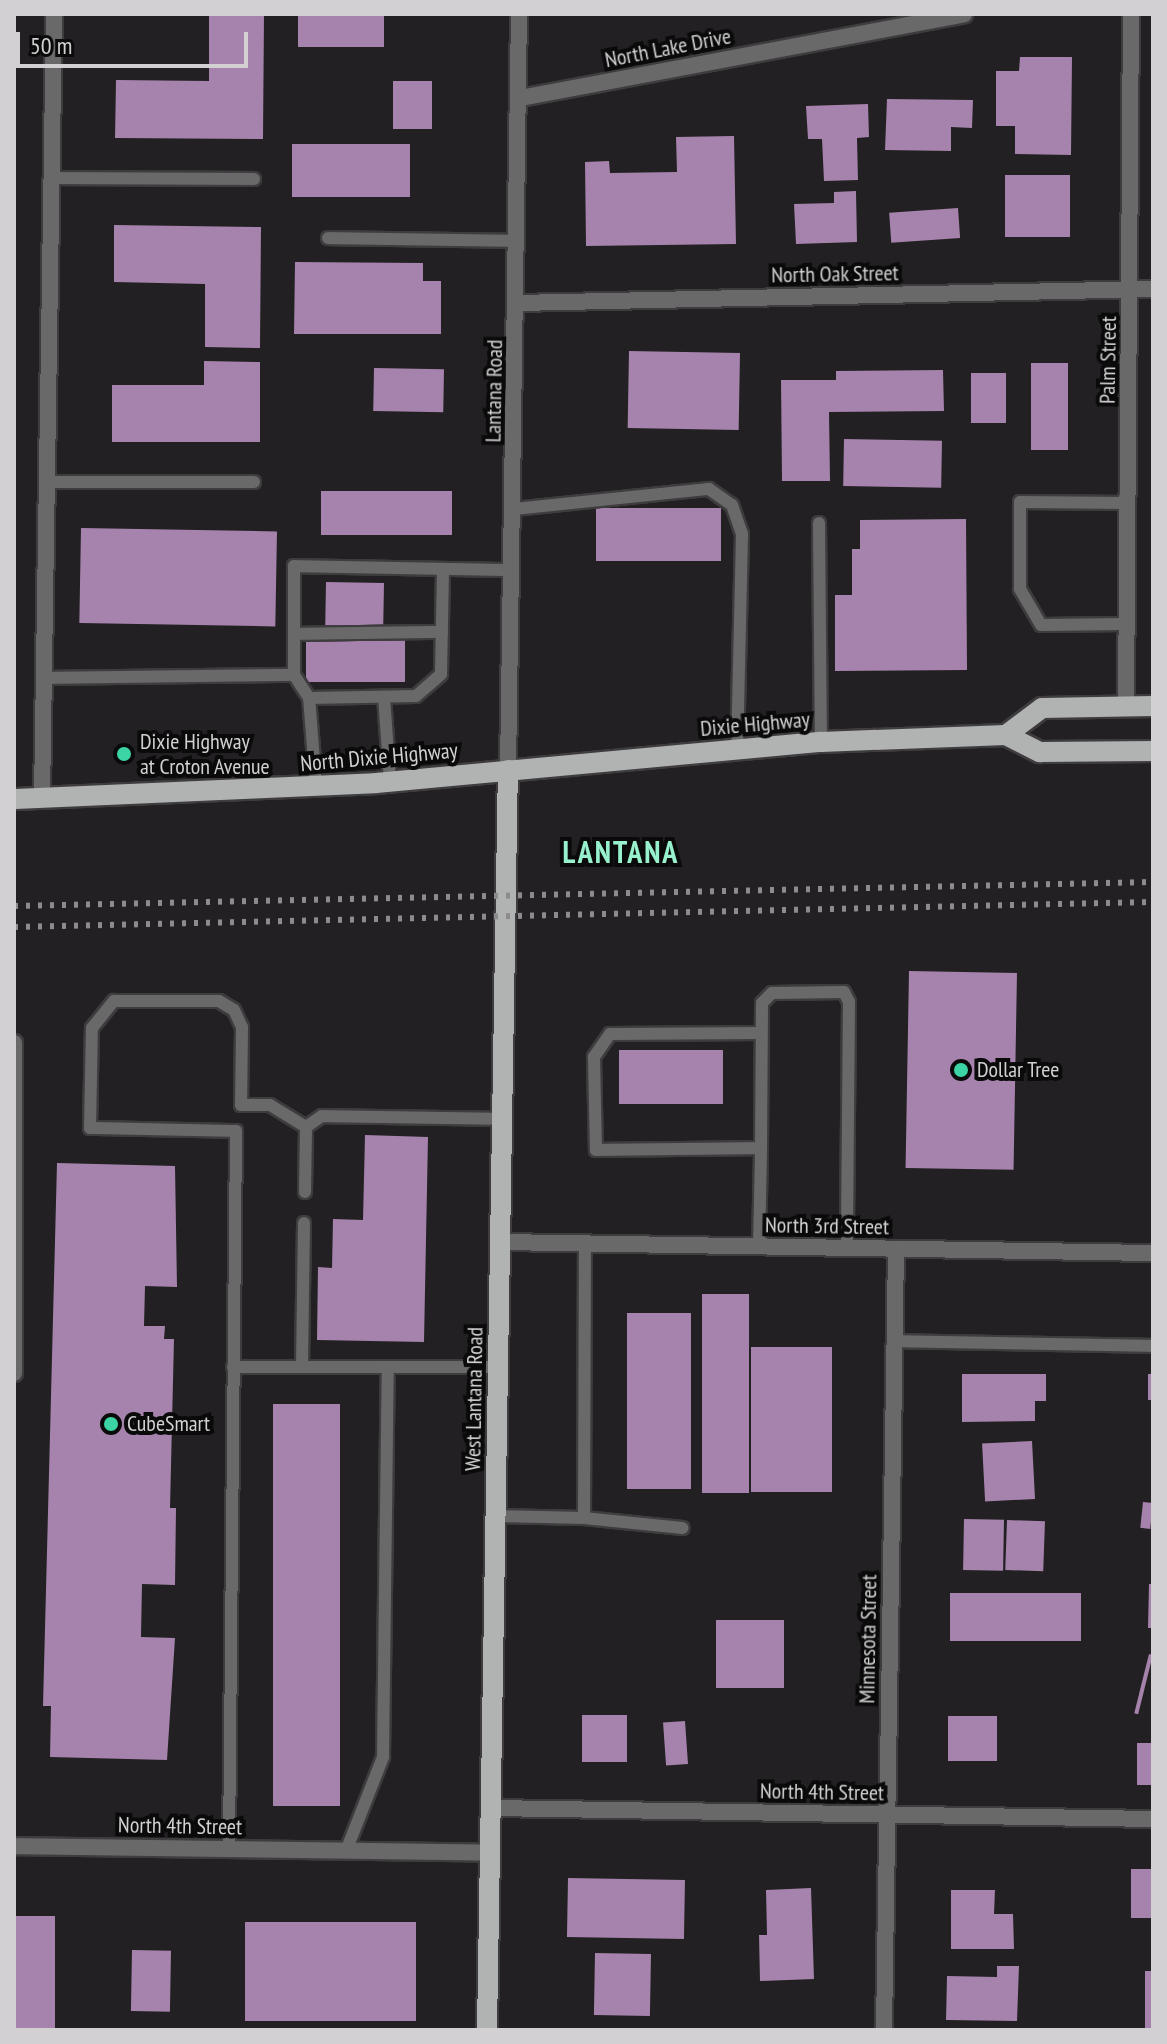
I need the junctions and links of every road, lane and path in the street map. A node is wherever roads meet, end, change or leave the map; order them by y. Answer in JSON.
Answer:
{"nodes":[{"id":1,"x":54,"y":14,"type":"edge"},
{"id":2,"x":519,"y":14,"type":"edge"},
{"id":3,"x":964,"y":14,"type":"edge"},
{"id":4,"x":1131,"y":14,"type":"edge"},
{"id":5,"x":521,"y":98,"type":"junction"},
{"id":6,"x":51,"y":178,"type":"junction"},
{"id":7,"x":254,"y":179,"type":"dead end"},
{"id":8,"x":328,"y":238,"type":"dead end"},
{"id":9,"x":518,"y":241,"type":"junction"},
{"id":10,"x":1131,"y":289,"type":"junction"},
{"id":11,"x":1153,"y":289,"type":"edge"},
{"id":12,"x":517,"y":303,"type":"junction"},
{"id":13,"x":47,"y":482,"type":"junction"},
{"id":14,"x":254,"y":482,"type":"dead end"},
{"id":15,"x":1128,"y":503,"type":"junction"},
{"id":16,"x":514,"y":509,"type":"junction"},
{"id":17,"x":819,"y":523,"type":"dead end"},
{"id":18,"x":443,"y":569,"type":"junction"},
{"id":19,"x":512,"y":570,"type":"junction"},
{"id":20,"x":1126,"y":624,"type":"junction"},
{"id":21,"x":442,"y":632,"type":"junction"},
{"id":22,"x":294,"y":634,"type":"junction"},
{"id":23,"x":294,"y":675,"type":"junction"},
{"id":24,"x":44,"y":678,"type":"junction"},
{"id":25,"x":334,"y":682,"type":"dead end"},
{"id":26,"x":379,"y":682,"type":"dead end"},
{"id":27,"x":382,"y":697,"type":"junction"},
{"id":28,"x":309,"y":698,"type":"junction"},
{"id":29,"x":335,"y":698,"type":"junction"},
{"id":30,"x":1126,"y":706,"type":"junction"},
{"id":31,"x":1153,"y":706,"type":"edge"},
{"id":32,"x":1006,"y":735,"type":"junction"},
{"id":33,"x":821,"y":742,"type":"junction"},
{"id":34,"x":737,"y":749,"type":"junction"},
{"id":35,"x":1153,"y":751,"type":"edge"},
{"id":36,"x":508,"y":770,"type":"junction"},
{"id":37,"x":390,"y":781,"type":"junction"},
{"id":38,"x":316,"y":786,"type":"junction"},
{"id":39,"x":42,"y":798,"type":"junction"},
{"id":40,"x":14,"y":799,"type":"edge"},
{"id":41,"x":761,"y":1033,"type":"junction"},
{"id":42,"x":14,"y":1043,"type":"edge"},
{"id":43,"x":241,"y":1105,"type":"junction"},
{"id":44,"x":503,"y":1119,"type":"junction"},
{"id":45,"x":306,"y":1127,"type":"junction"},
{"id":46,"x":236,"y":1131,"type":"junction"},
{"id":47,"x":761,"y":1148,"type":"junction"},
{"id":48,"x":305,"y":1192,"type":"dead end"},
{"id":49,"x":304,"y":1223,"type":"dead end"},
{"id":50,"x":501,"y":1242,"type":"junction"},
{"id":51,"x":585,"y":1244,"type":"junction"},
{"id":52,"x":759,"y":1247,"type":"junction"},
{"id":53,"x":847,"y":1248,"type":"junction"},
{"id":54,"x":896,"y":1249,"type":"junction"},
{"id":55,"x":1153,"y":1253,"type":"edge"},
{"id":56,"x":894,"y":1341,"type":"junction"},
{"id":57,"x":1153,"y":1346,"type":"edge"},
{"id":58,"x":233,"y":1367,"type":"junction"},
{"id":59,"x":302,"y":1367,"type":"junction"},
{"id":60,"x":388,"y":1367,"type":"junction"},
{"id":61,"x":498,"y":1367,"type":"junction"},
{"id":62,"x":14,"y":1373,"type":"edge"},
{"id":63,"x":496,"y":1516,"type":"junction"},
{"id":64,"x":584,"y":1518,"type":"junction"},
{"id":65,"x":682,"y":1528,"type":"dead end"},
{"id":66,"x":491,"y":1808,"type":"junction"},
{"id":67,"x":887,"y":1815,"type":"junction"},
{"id":68,"x":1153,"y":1819,"type":"edge"},
{"id":69,"x":14,"y":1846,"type":"edge"},
{"id":70,"x":229,"y":1849,"type":"junction"},
{"id":71,"x":346,"y":1851,"type":"junction"},
{"id":72,"x":490,"y":1853,"type":"junction"},
{"id":73,"x":487,"y":2030,"type":"edge"},
{"id":74,"x":884,"y":2030,"type":"edge"}],
"edges":[{"from":1,"to":6,"type":"street"},
{"from":2,"to":5,"type":"street","name":"Lantana Road"},
{"from":3,"to":5,"type":"street","name":"North Lake Drive"},
{"from":4,"to":10,"type":"street","name":"Palm Street"},
{"from":5,"to":9,"type":"street","name":"Lantana Road"},
{"from":6,"to":7,"type":"lane"},
{"from":6,"to":13,"type":"street"},
{"from":8,"to":9,"type":"lane"},
{"from":9,"to":12,"type":"street","name":"Lantana Road"},
{"from":10,"to":11,"type":"street","name":"North Oak Street"},
{"from":10,"to":12,"type":"street","name":"North Oak Street"},
{"from":10,"to":15,"type":"street","name":"Palm Street"},
{"from":12,"to":16,"type":"street","name":"Lantana Road"},
{"from":13,"to":14,"type":"lane"},
{"from":13,"to":24,"type":"street"},
{"from":15,"to":20,"type":"street","name":"Palm Street"},
{"from":15,"to":20,"type":"lane"},
{"from":16,"to":19,"type":"street","name":"Lantana Road"},
{"from":16,"to":34,"type":"lane"},
{"from":17,"to":33,"type":"lane"},
{"from":18,"to":19,"type":"lane"},
{"from":18,"to":21,"type":"lane"},
{"from":18,"to":22,"type":"lane"},
{"from":19,"to":36,"type":"street","name":"Lantana Road"},
{"from":20,"to":30,"type":"street","name":"Palm Street"},
{"from":21,"to":22,"type":"lane"},
{"from":21,"to":27,"type":"lane"},
{"from":22,"to":23,"type":"lane"},
{"from":23,"to":24,"type":"lane"},
{"from":23,"to":28,"type":"lane"},
{"from":24,"to":39,"type":"street"},
{"from":25,"to":29,"type":"lane"},
{"from":26,"to":27,"type":"lane"},
{"from":27,"to":29,"type":"lane"},
{"from":27,"to":37,"type":"lane"},
{"from":28,"to":29,"type":"lane"},
{"from":28,"to":38,"type":"lane"},
{"from":30,"to":31,"type":"main road"},
{"from":30,"to":32,"type":"main road"},
{"from":32,"to":33,"type":"main road","name":"Dixie Highway"},
{"from":32,"to":35,"type":"main road","name":"Dixie Highway"},
{"from":33,"to":34,"type":"main road","name":"Dixie Highway"},
{"from":34,"to":36,"type":"main road","name":"Dixie Highway"},
{"from":36,"to":37,"type":"main road","name":"North Dixie Highway"},
{"from":36,"to":44,"type":"main road","name":"West Lantana Road"},
{"from":37,"to":38,"type":"main road","name":"North Dixie Highway"},
{"from":38,"to":39,"type":"main road","name":"North Dixie Highway"},
{"from":39,"to":40,"type":"main road","name":"North Dixie Highway"},
{"from":41,"to":47,"type":"lane"},
{"from":41,"to":47,"type":"lane"},
{"from":41,"to":53,"type":"lane"},
{"from":42,"to":62,"type":"street"},
{"from":43,"to":45,"type":"lane"},
{"from":43,"to":46,"type":"lane"},
{"from":43,"to":46,"type":"lane"},
{"from":44,"to":45,"type":"lane"},
{"from":44,"to":50,"type":"main road","name":"West Lantana Road"},
{"from":45,"to":48,"type":"lane"},
{"from":46,"to":58,"type":"lane"},
{"from":47,"to":52,"type":"lane"},
{"from":49,"to":59,"type":"lane"},
{"from":50,"to":51,"type":"street","name":"North 3rd Street"},
{"from":50,"to":61,"type":"main road","name":"West Lantana Road"},
{"from":51,"to":52,"type":"street","name":"North 3rd Street"},
{"from":51,"to":64,"type":"lane"},
{"from":52,"to":53,"type":"street","name":"North 3rd Street"},
{"from":53,"to":54,"type":"street","name":"North 3rd Street"},
{"from":54,"to":55,"type":"street","name":"North 3rd Street"},
{"from":54,"to":56,"type":"street","name":"Minnesota Street"},
{"from":56,"to":57,"type":"lane"},
{"from":56,"to":67,"type":"street","name":"Minnesota Street"},
{"from":58,"to":59,"type":"lane"},
{"from":58,"to":70,"type":"lane"},
{"from":59,"to":60,"type":"lane"},
{"from":60,"to":61,"type":"lane"},
{"from":60,"to":71,"type":"lane"},
{"from":61,"to":63,"type":"main road","name":"West Lantana Road"},
{"from":63,"to":64,"type":"lane"},
{"from":63,"to":66,"type":"main road","name":"West Lantana Road"},
{"from":64,"to":65,"type":"lane"},
{"from":66,"to":67,"type":"street","name":"North 4th Street"},
{"from":66,"to":72,"type":"main road","name":"West Lantana Road"},
{"from":67,"to":68,"type":"street","name":"North 4th Street"},
{"from":67,"to":74,"type":"street","name":"Minnesota Street"},
{"from":69,"to":70,"type":"street","name":"North 4th Street"},
{"from":70,"to":71,"type":"street","name":"North 4th Street"},
{"from":71,"to":72,"type":"street","name":"North 4th Street"},
{"from":72,"to":73,"type":"main road","name":"West Lantana Road"}]}
